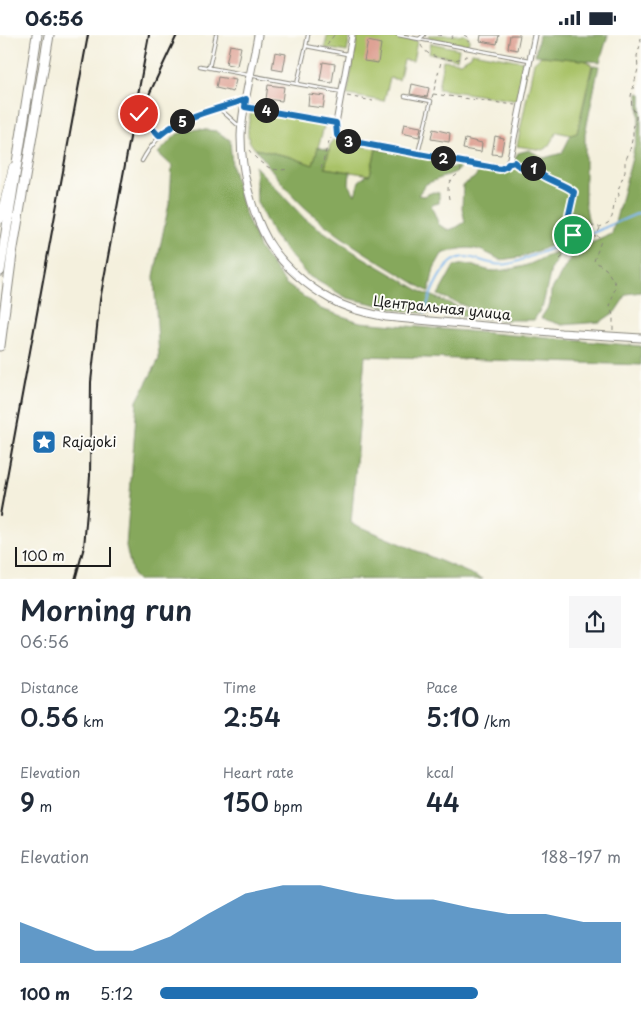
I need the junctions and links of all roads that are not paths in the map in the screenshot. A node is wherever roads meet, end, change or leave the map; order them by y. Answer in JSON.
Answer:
{"nodes":[{"id":1,"x":37,"y":35,"type":"edge"},
{"id":2,"x":49,"y":35,"type":"edge"},
{"id":3,"x":216,"y":35,"type":"edge"},
{"id":4,"x":258,"y":35,"type":"edge"},
{"id":5,"x":308,"y":35,"type":"edge"},
{"id":6,"x":352,"y":35,"type":"edge"},
{"id":7,"x":398,"y":35,"type":"edge"},
{"id":8,"x":424,"y":35,"type":"edge"},
{"id":9,"x":536,"y":35,"type":"edge"},
{"id":10,"x":419,"y":39,"type":"junction"},
{"id":11,"x":306,"y":46,"type":"junction"},
{"id":12,"x":349,"y":55,"type":"junction"},
{"id":13,"x":530,"y":60,"type":"junction"},
{"id":14,"x":200,"y":66,"type":"dead end"},
{"id":15,"x":209,"y":68,"type":"junction"},
{"id":16,"x":251,"y":76,"type":"junction"},
{"id":17,"x":297,"y":84,"type":"junction"},
{"id":18,"x":342,"y":93,"type":"junction"},
{"id":19,"x":405,"y":96,"type":"dead end"},
{"id":20,"x":246,"y":103,"type":"junction"},
{"id":21,"x":220,"y":109,"type":"junction"},
{"id":22,"x":336,"y":123,"type":"junction"},
{"id":23,"x":242,"y":129,"type":"junction"},
{"id":24,"x":20,"y":136,"type":"junction"},
{"id":25,"x":418,"y":153,"type":"junction"},
{"id":26,"x":142,"y":161,"type":"dead end"},
{"id":27,"x":0,"y":219,"type":"edge"},
{"id":28,"x":0,"y":271,"type":"edge"},
{"id":29,"x":641,"y":338,"type":"edge"},
{"id":30,"x":0,"y":346,"type":"edge"}],
"edges":[{"from":1,"to":24,"type":"highway"},
{"from":2,"to":30,"type":"highway"},
{"from":3,"to":15,"type":"lane"},
{"from":4,"to":16,"type":"main road","name":"Центральная улица"},
{"from":5,"to":11,"type":"lane"},
{"from":6,"to":12,"type":"street"},
{"from":7,"to":10,"type":"lane"},
{"from":8,"to":10,"type":"lane"},
{"from":9,"to":13,"type":"street"},
{"from":10,"to":13,"type":"lane"},
{"from":11,"to":12,"type":"lane"},
{"from":11,"to":17,"type":"lane"},
{"from":12,"to":18,"type":"street"},
{"from":13,"to":25,"type":"street"},
{"from":14,"to":15,"type":"lane"},
{"from":15,"to":16,"type":"lane"},
{"from":16,"to":17,"type":"lane"},
{"from":16,"to":20,"type":"main road","name":"Центральная улица"},
{"from":17,"to":18,"type":"lane"},
{"from":18,"to":22,"type":"street"},
{"from":19,"to":25,"type":"lane"},
{"from":20,"to":21,"type":"lane"},
{"from":20,"to":22,"type":"street"},
{"from":20,"to":23,"type":"main road","name":"Центральная улица"},
{"from":21,"to":23,"type":"lane"},
{"from":21,"to":26,"type":"lane"},
{"from":22,"to":25,"type":"street"},
{"from":23,"to":29,"type":"main road","name":"Центральная улица"},
{"from":24,"to":27,"type":"main road"},
{"from":24,"to":28,"type":"highway"}]}
